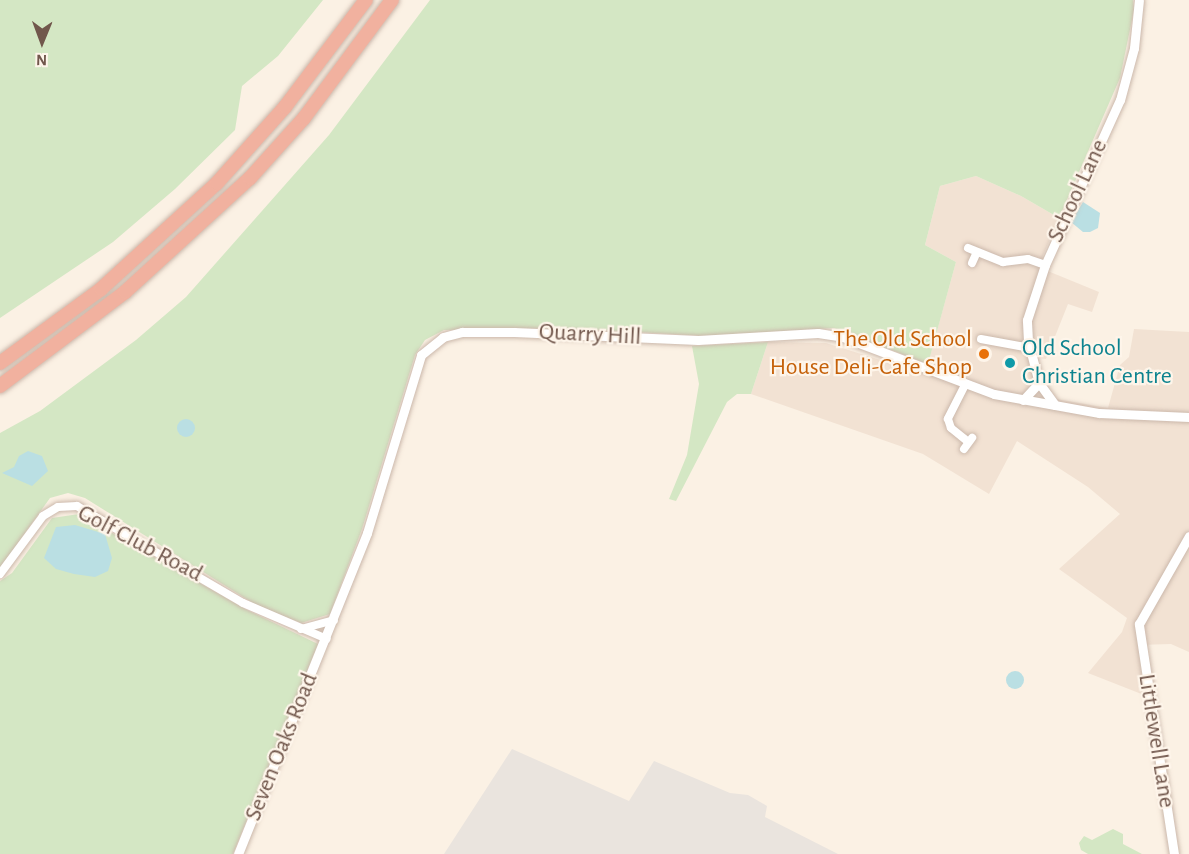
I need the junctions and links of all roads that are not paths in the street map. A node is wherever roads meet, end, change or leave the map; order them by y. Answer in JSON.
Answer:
{"nodes":[{"id":1,"x":366,"y":0,"type":"edge"},
{"id":2,"x":392,"y":0,"type":"edge"},
{"id":3,"x":1138,"y":0,"type":"edge"},
{"id":4,"x":972,"y":263,"type":"dead end"},
{"id":5,"x":1045,"y":266,"type":"junction"},
{"id":6,"x":981,"y":339,"type":"dead end"},
{"id":7,"x":1030,"y":348,"type":"junction"},
{"id":8,"x":0,"y":363,"type":"edge"},
{"id":9,"x":1039,"y":383,"type":"junction"},
{"id":10,"x":965,"y":385,"type":"junction"},
{"id":11,"x":0,"y":386,"type":"edge"},
{"id":12,"x":1023,"y":400,"type":"junction"},
{"id":13,"x":1055,"y":405,"type":"junction"},
{"id":14,"x":1189,"y":417,"type":"edge"},
{"id":15,"x":968,"y":443,"type":"dead end"},
{"id":16,"x":1189,"y":536,"type":"edge"},
{"id":17,"x":0,"y":574,"type":"edge"},
{"id":18,"x":334,"y":620,"type":"junction"},
{"id":19,"x":300,"y":629,"type":"junction"},
{"id":20,"x":327,"y":639,"type":"junction"},
{"id":21,"x":238,"y":854,"type":"edge"},
{"id":22,"x":1174,"y":854,"type":"edge"}],
"edges":[{"from":1,"to":8,"type":"highway"},
{"from":2,"to":11,"type":"highway"},
{"from":3,"to":5,"type":"street","name":"School Lane"},
{"from":4,"to":5,"type":"street"},
{"from":5,"to":7,"type":"street","name":"School Lane"},
{"from":6,"to":7,"type":"street"},
{"from":7,"to":9,"type":"street","name":"School Lane"},
{"from":9,"to":12,"type":"street"},
{"from":9,"to":13,"type":"street","name":"School Lane"},
{"from":10,"to":12,"type":"street","name":"Quarry Hill"},
{"from":10,"to":15,"type":"street"},
{"from":10,"to":18,"type":"street","name":"Quarry Hill"},
{"from":12,"to":13,"type":"street","name":"Quarry Hill"},
{"from":13,"to":14,"type":"street","name":"Quarry Hill"},
{"from":16,"to":22,"type":"street","name":"Littlewell Lane"},
{"from":17,"to":19,"type":"street","name":"Golf Club Road"},
{"from":18,"to":19,"type":"street"},
{"from":18,"to":20,"type":"street","name":"Quarry Hill"},
{"from":19,"to":20,"type":"street","name":"Golf Club Road"},
{"from":20,"to":21,"type":"street","name":"Seven Oaks Road"}]}
